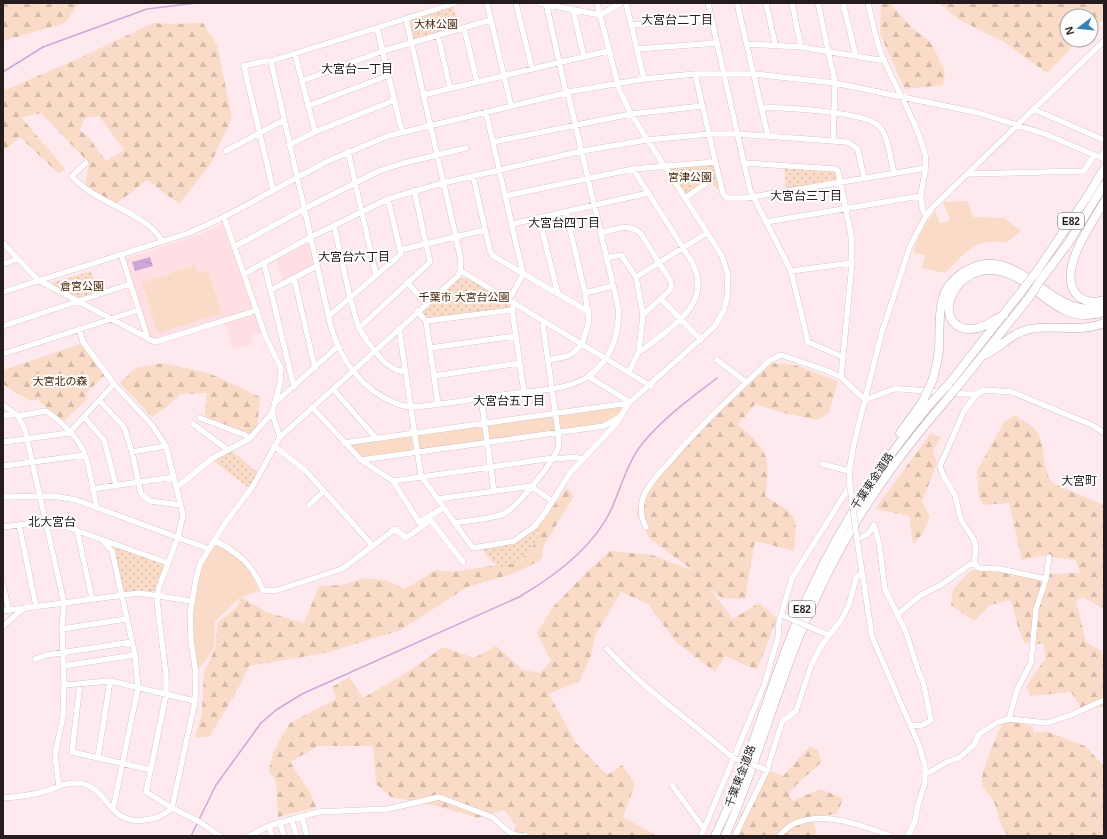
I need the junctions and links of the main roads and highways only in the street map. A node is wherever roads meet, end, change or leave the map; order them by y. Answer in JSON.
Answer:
{"nodes":[{"id":1,"x":1104,"y":169,"type":"edge"},
{"id":2,"x":1104,"y":185,"type":"edge"},
{"id":3,"x":1104,"y":202,"type":"edge"},
{"id":4,"x":1104,"y":300,"type":"edge"},
{"id":5,"x":1104,"y":306,"type":"edge"},
{"id":6,"x":1104,"y":312,"type":"edge"},
{"id":7,"x":1004,"y":315,"type":"junction"},
{"id":8,"x":1104,"y":323,"type":"edge"},
{"id":9,"x":982,"y":356,"type":"junction"},
{"id":10,"x":927,"y":402,"type":"junction"},
{"id":11,"x":715,"y":836,"type":"edge"},
{"id":12,"x":725,"y":836,"type":"edge"}],
"edges":[{"from":1,"to":7,"type":"highway","number":"E82","bridge":true},
{"from":2,"to":9,"type":"highway","name":"千葉東金道路","number":"E82","bridge":true},
{"from":3,"to":4,"type":"highway"},
{"from":5,"to":10,"type":"highway","bridge":true},
{"from":6,"to":7,"type":"highway"},
{"from":7,"to":10,"type":"highway","number":"E82","bridge":true},
{"from":8,"to":9,"type":"highway"},
{"from":9,"to":12,"type":"highway","name":"千葉東金道路","number":"E82","bridge":true},
{"from":10,"to":11,"type":"highway","name":"千葉東金道路","number":"E82"}]}
